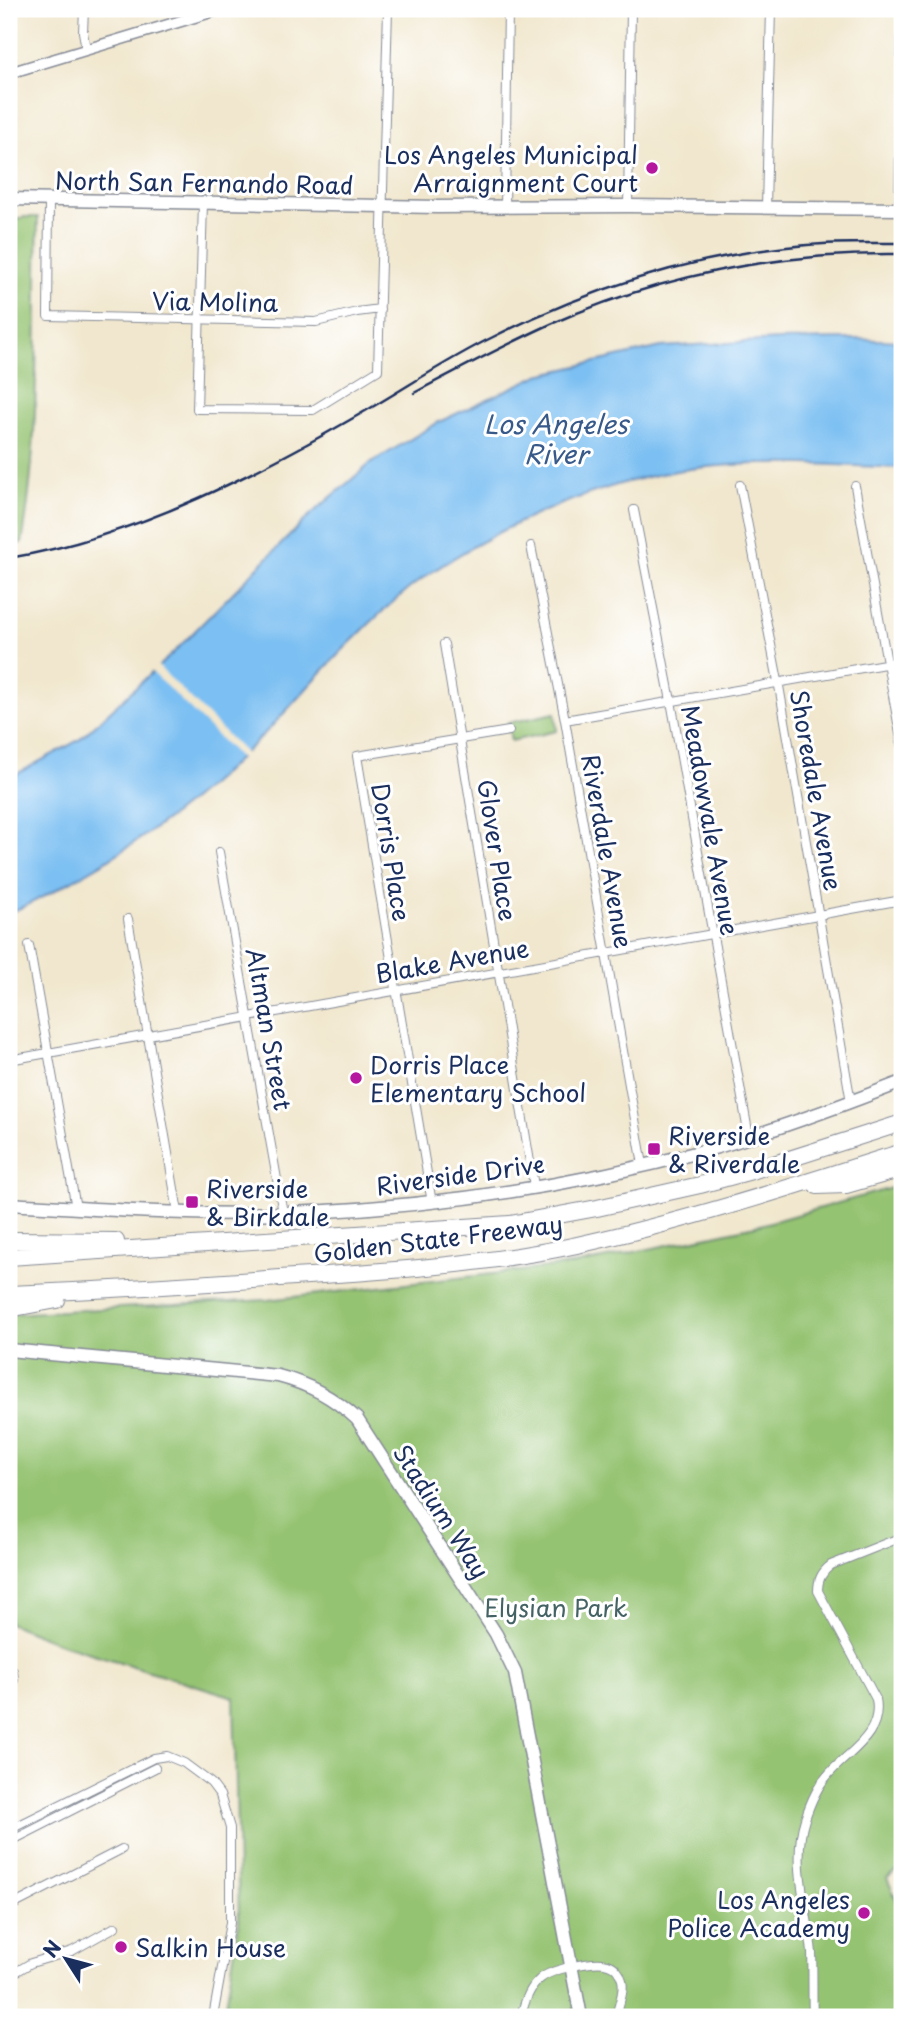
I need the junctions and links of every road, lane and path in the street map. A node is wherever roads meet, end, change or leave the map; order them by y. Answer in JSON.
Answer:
{"nodes":[{"id":1,"x":84,"y":9,"type":"edge"},
{"id":2,"x":221,"y":9,"type":"edge"},
{"id":3,"x":388,"y":9,"type":"edge"},
{"id":4,"x":508,"y":9,"type":"edge"},
{"id":5,"x":631,"y":9,"type":"edge"},
{"id":6,"x":771,"y":9,"type":"edge"},
{"id":7,"x":902,"y":9,"type":"edge"},
{"id":8,"x":209,"y":11,"type":"edge"},
{"id":9,"x":86,"y":49,"type":"junction"},
{"id":10,"x":9,"y":73,"type":"edge"},
{"id":11,"x":9,"y":199,"type":"edge"},
{"id":12,"x":48,"y":201,"type":"junction"},
{"id":13,"x":203,"y":204,"type":"junction"},
{"id":14,"x":628,"y":206,"type":"junction"},
{"id":15,"x":383,"y":207,"type":"junction"},
{"id":16,"x":505,"y":207,"type":"junction"},
{"id":17,"x":766,"y":207,"type":"junction"},
{"id":18,"x":901,"y":209,"type":"edge"},
{"id":19,"x":380,"y":309,"type":"junction"},
{"id":20,"x":200,"y":320,"type":"junction"},
{"id":21,"x":740,"y":485,"type":"dead end"},
{"id":22,"x":855,"y":486,"type":"dead end"},
{"id":23,"x":634,"y":510,"type":"dead end"},
{"id":24,"x":531,"y":546,"type":"dead end"},
{"id":25,"x":444,"y":644,"type":"dead end"},
{"id":26,"x":902,"y":661,"type":"edge"},
{"id":27,"x":888,"y":663,"type":"junction"},
{"id":28,"x":778,"y":682,"type":"junction"},
{"id":29,"x":671,"y":701,"type":"junction"},
{"id":30,"x":565,"y":720,"type":"junction"},
{"id":31,"x":509,"y":731,"type":"dead end"},
{"id":32,"x":460,"y":739,"type":"junction"},
{"id":33,"x":902,"y":746,"type":"edge"},
{"id":34,"x":219,"y":852,"type":"dead end"},
{"id":35,"x":902,"y":900,"type":"edge"},
{"id":36,"x":820,"y":915,"type":"junction"},
{"id":37,"x":128,"y":919,"type":"dead end"},
{"id":38,"x":711,"y":934,"type":"junction"},
{"id":39,"x":29,"y":945,"type":"dead end"},
{"id":40,"x":606,"y":954,"type":"junction"},
{"id":41,"x":499,"y":971,"type":"junction"},
{"id":42,"x":396,"y":989,"type":"junction"},
{"id":43,"x":248,"y":1017,"type":"junction"},
{"id":44,"x":149,"y":1035,"type":"junction"},
{"id":45,"x":49,"y":1052,"type":"junction"},
{"id":46,"x":9,"y":1060,"type":"edge"},
{"id":47,"x":902,"y":1082,"type":"edge"},
{"id":48,"x":851,"y":1102,"type":"junction"},
{"id":49,"x":902,"y":1123,"type":"edge"},
{"id":50,"x":749,"y":1137,"type":"junction"},
{"id":51,"x":902,"y":1152,"type":"edge"},
{"id":52,"x":643,"y":1165,"type":"junction"},
{"id":53,"x":902,"y":1169,"type":"edge"},
{"id":54,"x":534,"y":1186,"type":"junction"},
{"id":55,"x":794,"y":1188,"type":"junction"},
{"id":56,"x":432,"y":1203,"type":"junction"},
{"id":57,"x":9,"y":1204,"type":"edge"},
{"id":58,"x":76,"y":1208,"type":"junction"},
{"id":59,"x":178,"y":1212,"type":"junction"},
{"id":60,"x":283,"y":1213,"type":"junction"},
{"id":61,"x":9,"y":1240,"type":"edge"},
{"id":62,"x":213,"y":1244,"type":"junction"},
{"id":63,"x":9,"y":1257,"type":"edge"},
{"id":64,"x":114,"y":1289,"type":"junction"},
{"id":65,"x":9,"y":1294,"type":"edge"},
{"id":66,"x":9,"y":1308,"type":"edge"},
{"id":67,"x":9,"y":1350,"type":"edge"},
{"id":68,"x":902,"y":1537,"type":"edge"},
{"id":69,"x":9,"y":1667,"type":"edge"},
{"id":70,"x":11,"y":1682,"type":"edge"},
{"id":71,"x":155,"y":1768,"type":"dead end"},
{"id":72,"x":9,"y":1830,"type":"edge"},
{"id":73,"x":9,"y":1842,"type":"edge"},
{"id":74,"x":121,"y":1849,"type":"dead end"},
{"id":75,"x":9,"y":1907,"type":"edge"},
{"id":76,"x":115,"y":1927,"type":"dead end"},
{"id":77,"x":572,"y":1967,"type":"junction"},
{"id":78,"x":9,"y":1976,"type":"edge"},
{"id":79,"x":213,"y":2017,"type":"edge"},
{"id":80,"x":521,"y":2017,"type":"edge"},
{"id":81,"x":581,"y":2017,"type":"edge"},
{"id":82,"x":616,"y":2017,"type":"edge"},
{"id":83,"x":813,"y":2017,"type":"edge"}],
"edges":[{"from":1,"to":9,"type":"street"},
{"from":2,"to":8,"type":"street"},
{"from":3,"to":15,"type":"street"},
{"from":4,"to":16,"type":"street"},
{"from":5,"to":14,"type":"street"},
{"from":6,"to":17,"type":"street"},
{"from":7,"to":18,"type":"street"},
{"from":8,"to":9,"type":"street"},
{"from":9,"to":10,"type":"street"},
{"from":11,"to":12,"type":"main road","name":"North San Fernando Road"},
{"from":12,"to":13,"type":"main road","name":"North San Fernando Road"},
{"from":12,"to":20,"type":"street","name":"Via Molina"},
{"from":13,"to":15,"type":"main road","name":"North San Fernando Road"},
{"from":13,"to":20,"type":"street"},
{"from":14,"to":16,"type":"main road","name":"North San Fernando Road"},
{"from":14,"to":17,"type":"main road","name":"North San Fernando Road"},
{"from":15,"to":16,"type":"main road","name":"North San Fernando Road"},
{"from":15,"to":19,"type":"street"},
{"from":17,"to":18,"type":"main road","name":"North San Fernando Road"},
{"from":19,"to":20,"type":"street","name":"Via Molina"},
{"from":19,"to":20,"type":"street"},
{"from":21,"to":28,"type":"street","name":"Shoredale Avenue"},
{"from":22,"to":27,"type":"street"},
{"from":23,"to":29,"type":"street","name":"Meadowvale Avenue"},
{"from":24,"to":30,"type":"street","name":"Riverdale Avenue"},
{"from":25,"to":32,"type":"street","name":"Glover Place"},
{"from":26,"to":27,"type":"street"},
{"from":27,"to":28,"type":"street"},
{"from":27,"to":33,"type":"street"},
{"from":28,"to":29,"type":"street"},
{"from":28,"to":36,"type":"street","name":"Shoredale Avenue"},
{"from":29,"to":30,"type":"street"},
{"from":29,"to":38,"type":"street","name":"Meadowvale Avenue"},
{"from":30,"to":40,"type":"street","name":"Riverdale Avenue"},
{"from":31,"to":32,"type":"street"},
{"from":32,"to":41,"type":"street","name":"Glover Place"},
{"from":32,"to":42,"type":"street","name":"Dorris Place"},
{"from":34,"to":43,"type":"street","name":"Altman Street"},
{"from":35,"to":36,"type":"street","name":"Blake Avenue"},
{"from":36,"to":38,"type":"street","name":"Blake Avenue"},
{"from":36,"to":48,"type":"street","name":"Shoredale Avenue"},
{"from":37,"to":44,"type":"street"},
{"from":38,"to":40,"type":"street","name":"Blake Avenue"},
{"from":38,"to":50,"type":"street","name":"Meadowvale Avenue"},
{"from":39,"to":45,"type":"street"},
{"from":40,"to":41,"type":"street","name":"Blake Avenue"},
{"from":40,"to":52,"type":"street","name":"Riverdale Avenue"},
{"from":41,"to":42,"type":"street","name":"Blake Avenue"},
{"from":41,"to":54,"type":"street","name":"Glover Place"},
{"from":42,"to":43,"type":"street","name":"Blake Avenue"},
{"from":42,"to":56,"type":"street","name":"Dorris Place"},
{"from":43,"to":44,"type":"street","name":"Blake Avenue"},
{"from":43,"to":60,"type":"street","name":"Altman Street"},
{"from":44,"to":45,"type":"street","name":"Blake Avenue"},
{"from":44,"to":59,"type":"street"},
{"from":45,"to":46,"type":"street","name":"Blake Avenue"},
{"from":45,"to":58,"type":"street"},
{"from":47,"to":48,"type":"main road","name":"Riverside Drive"},
{"from":48,"to":50,"type":"main road","name":"Riverside Drive"},
{"from":49,"to":62,"type":"highway","name":"Golden State Freeway"},
{"from":50,"to":52,"type":"main road","name":"Riverside Drive"},
{"from":51,"to":55,"type":"highway","name":"Golden State Freeway"},
{"from":52,"to":54,"type":"main road","name":"Riverside Drive"},
{"from":53,"to":55,"type":"highway"},
{"from":54,"to":56,"type":"main road","name":"Riverside Drive"},
{"from":55,"to":64,"type":"highway","name":"Golden State Freeway"},
{"from":56,"to":60,"type":"main road","name":"Riverside Drive"},
{"from":57,"to":58,"type":"main road","name":"Riverside Drive"},
{"from":58,"to":59,"type":"main road","name":"Riverside Drive"},
{"from":59,"to":60,"type":"main road","name":"Riverside Drive"},
{"from":61,"to":62,"type":"highway"},
{"from":62,"to":63,"type":"highway","name":"Golden State Freeway"},
{"from":64,"to":65,"type":"highway","name":"Golden State Freeway"},
{"from":64,"to":66,"type":"highway"},
{"from":67,"to":77,"type":"main road","name":"Stadium Way"},
{"from":68,"to":83,"type":"street"},
{"from":69,"to":70,"type":"street"},
{"from":71,"to":73,"type":"street"},
{"from":72,"to":79,"type":"street"},
{"from":74,"to":75,"type":"street"},
{"from":76,"to":78,"type":"street"},
{"from":77,"to":80,"type":"street"},
{"from":77,"to":81,"type":"main road","name":"Stadium Way"},
{"from":77,"to":82,"type":"street"}]}
